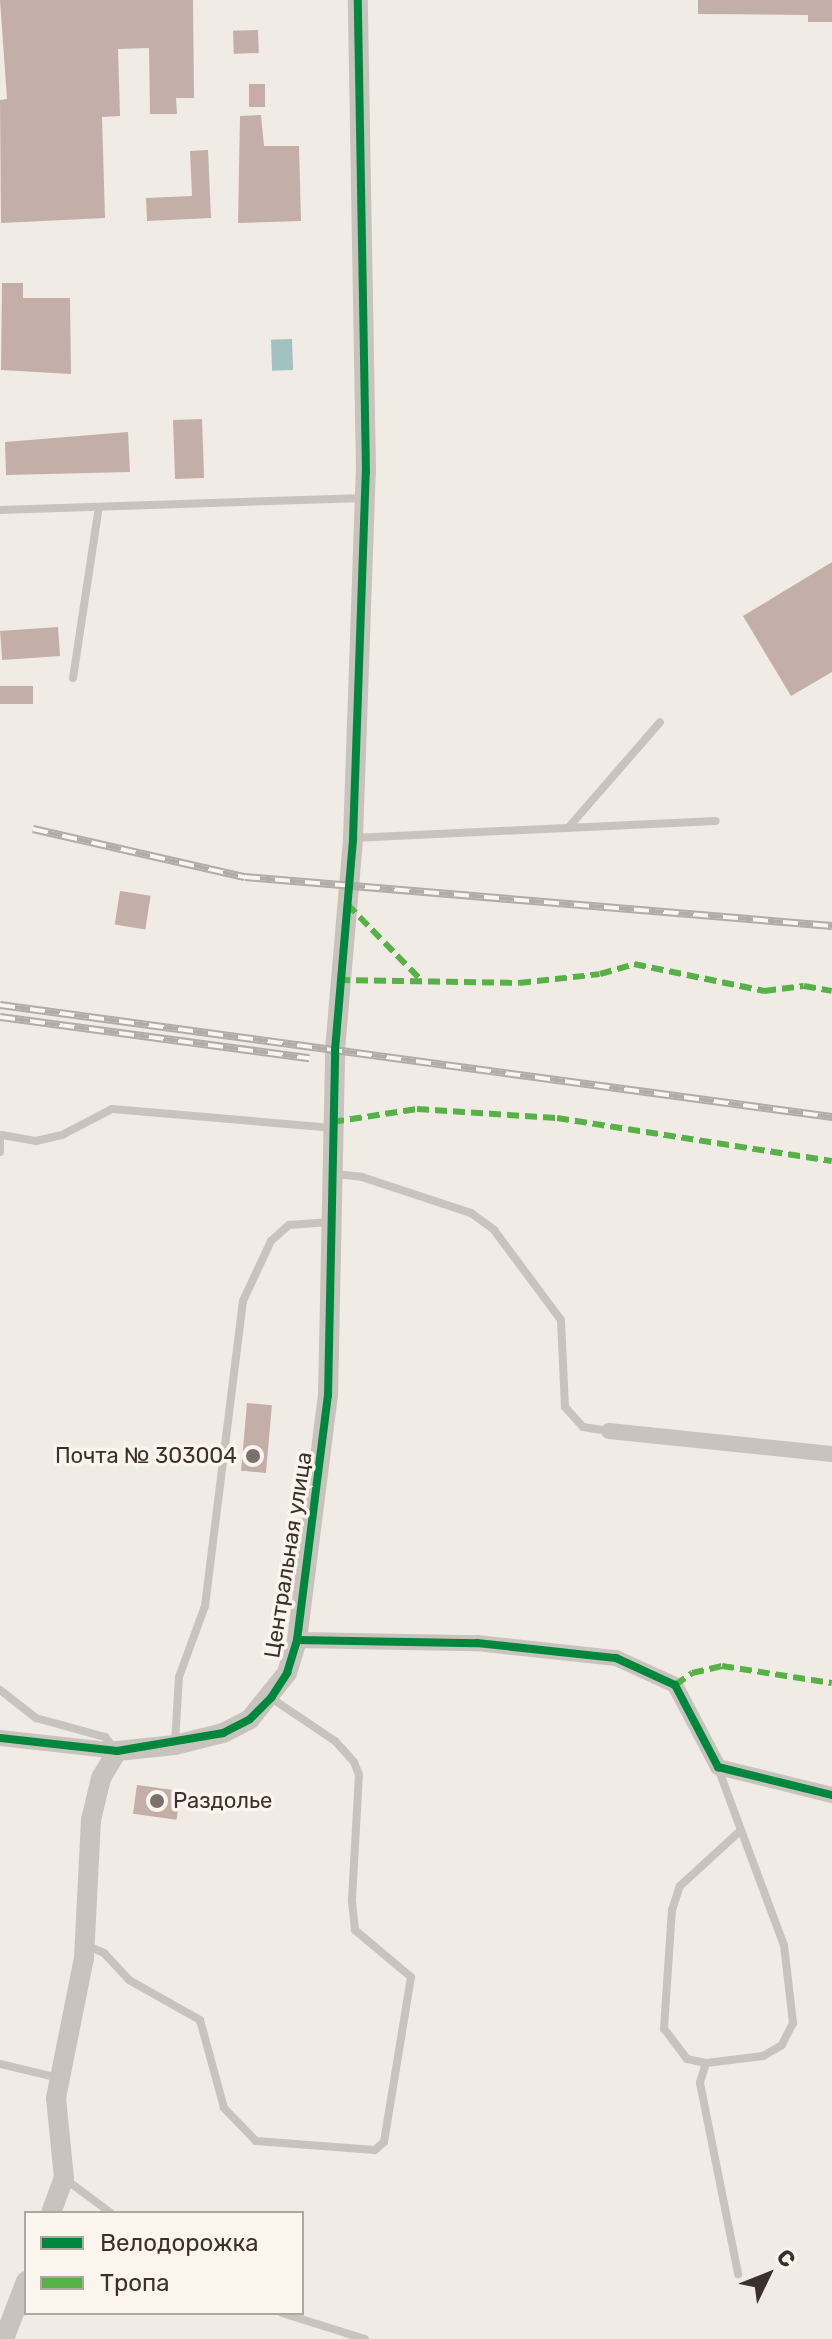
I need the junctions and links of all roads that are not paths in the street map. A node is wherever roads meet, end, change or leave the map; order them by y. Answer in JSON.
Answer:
{"nodes":[{"id":1,"x":358,"y":0,"type":"edge"},
{"id":2,"x":365,"y":498,"type":"junction"},
{"id":3,"x":99,"y":507,"type":"junction"},
{"id":4,"x":0,"y":510,"type":"edge"},
{"id":5,"x":73,"y":678,"type":"dead end"},
{"id":6,"x":660,"y":722,"type":"dead end"},
{"id":7,"x":716,"y":821,"type":"dead end"},
{"id":8,"x":568,"y":828,"type":"junction"},
{"id":9,"x":353,"y":838,"type":"junction"},
{"id":10,"x":332,"y":1128,"type":"junction"},
{"id":11,"x":1,"y":1135,"type":"edge"},
{"id":12,"x":0,"y":1152,"type":"edge"},
{"id":13,"x":331,"y":1174,"type":"junction"},
{"id":14,"x":330,"y":1222,"type":"junction"},
{"id":15,"x":609,"y":1431,"type":"joint"},
{"id":16,"x":832,"y":1454,"type":"edge"},
{"id":17,"x":297,"y":1640,"type":"junction"},
{"id":18,"x":0,"y":1690,"type":"edge"},
{"id":19,"x":271,"y":1698,"type":"junction"},
{"id":20,"x":0,"y":1738,"type":"edge"},
{"id":21,"x":175,"y":1745,"type":"junction"},
{"id":22,"x":117,"y":1751,"type":"junction"},
{"id":23,"x":718,"y":1767,"type":"junction"},
{"id":24,"x":832,"y":1795,"type":"edge"},
{"id":25,"x":740,"y":1831,"type":"junction"},
{"id":26,"x":85,"y":1945,"type":"junction"},
{"id":27,"x":706,"y":2063,"type":"junction"},
{"id":28,"x":0,"y":2064,"type":"edge"},
{"id":29,"x":60,"y":2078,"type":"junction"},
{"id":30,"x":64,"y":2178,"type":"junction"},
{"id":31,"x":52,"y":2211,"type":"edge"},
{"id":32,"x":108,"y":2211,"type":"edge"},
{"id":33,"x":738,"y":2274,"type":"dead end"},
{"id":34,"x":24,"y":2286,"type":"edge"},
{"id":35,"x":288,"y":2315,"type":"edge"},
{"id":36,"x":4,"y":2339,"type":"edge"},
{"id":37,"x":365,"y":2339,"type":"edge"}],
"edges":[{"from":1,"to":2,"type":"street","name":"Центральная улица"},
{"from":2,"to":3,"type":"lane"},
{"from":2,"to":9,"type":"street","name":"Центральная улица"},
{"from":3,"to":4,"type":"lane"},
{"from":3,"to":5,"type":"lane"},
{"from":6,"to":8,"type":"lane"},
{"from":7,"to":8,"type":"lane"},
{"from":8,"to":9,"type":"lane"},
{"from":9,"to":10,"type":"street","name":"Центральная улица"},
{"from":10,"to":11,"type":"lane"},
{"from":10,"to":13,"type":"street","name":"Центральная улица"},
{"from":11,"to":12,"type":"lane"},
{"from":13,"to":14,"type":"street","name":"Центральная улица"},
{"from":13,"to":15,"type":"lane"},
{"from":14,"to":17,"type":"street","name":"Центральная улица"},
{"from":14,"to":21,"type":"lane"},
{"from":15,"to":16,"type":"street"},
{"from":17,"to":19,"type":"street","name":"Центральная улица"},
{"from":17,"to":23,"type":"street"},
{"from":18,"to":22,"type":"lane"},
{"from":19,"to":21,"type":"street","name":"Центральная улица"},
{"from":19,"to":26,"type":"lane"},
{"from":20,"to":22,"type":"street","name":"Центральная улица"},
{"from":21,"to":22,"type":"street","name":"Центральная улица"},
{"from":22,"to":26,"type":"street"},
{"from":23,"to":24,"type":"street"},
{"from":23,"to":25,"type":"lane"},
{"from":25,"to":27,"type":"lane"},
{"from":25,"to":27,"type":"lane"},
{"from":26,"to":29,"type":"street"},
{"from":27,"to":33,"type":"lane"},
{"from":28,"to":29,"type":"lane"},
{"from":29,"to":30,"type":"street"},
{"from":30,"to":31,"type":"street"},
{"from":30,"to":32,"type":"lane"},
{"from":34,"to":36,"type":"street"},
{"from":35,"to":37,"type":"lane"}]}
